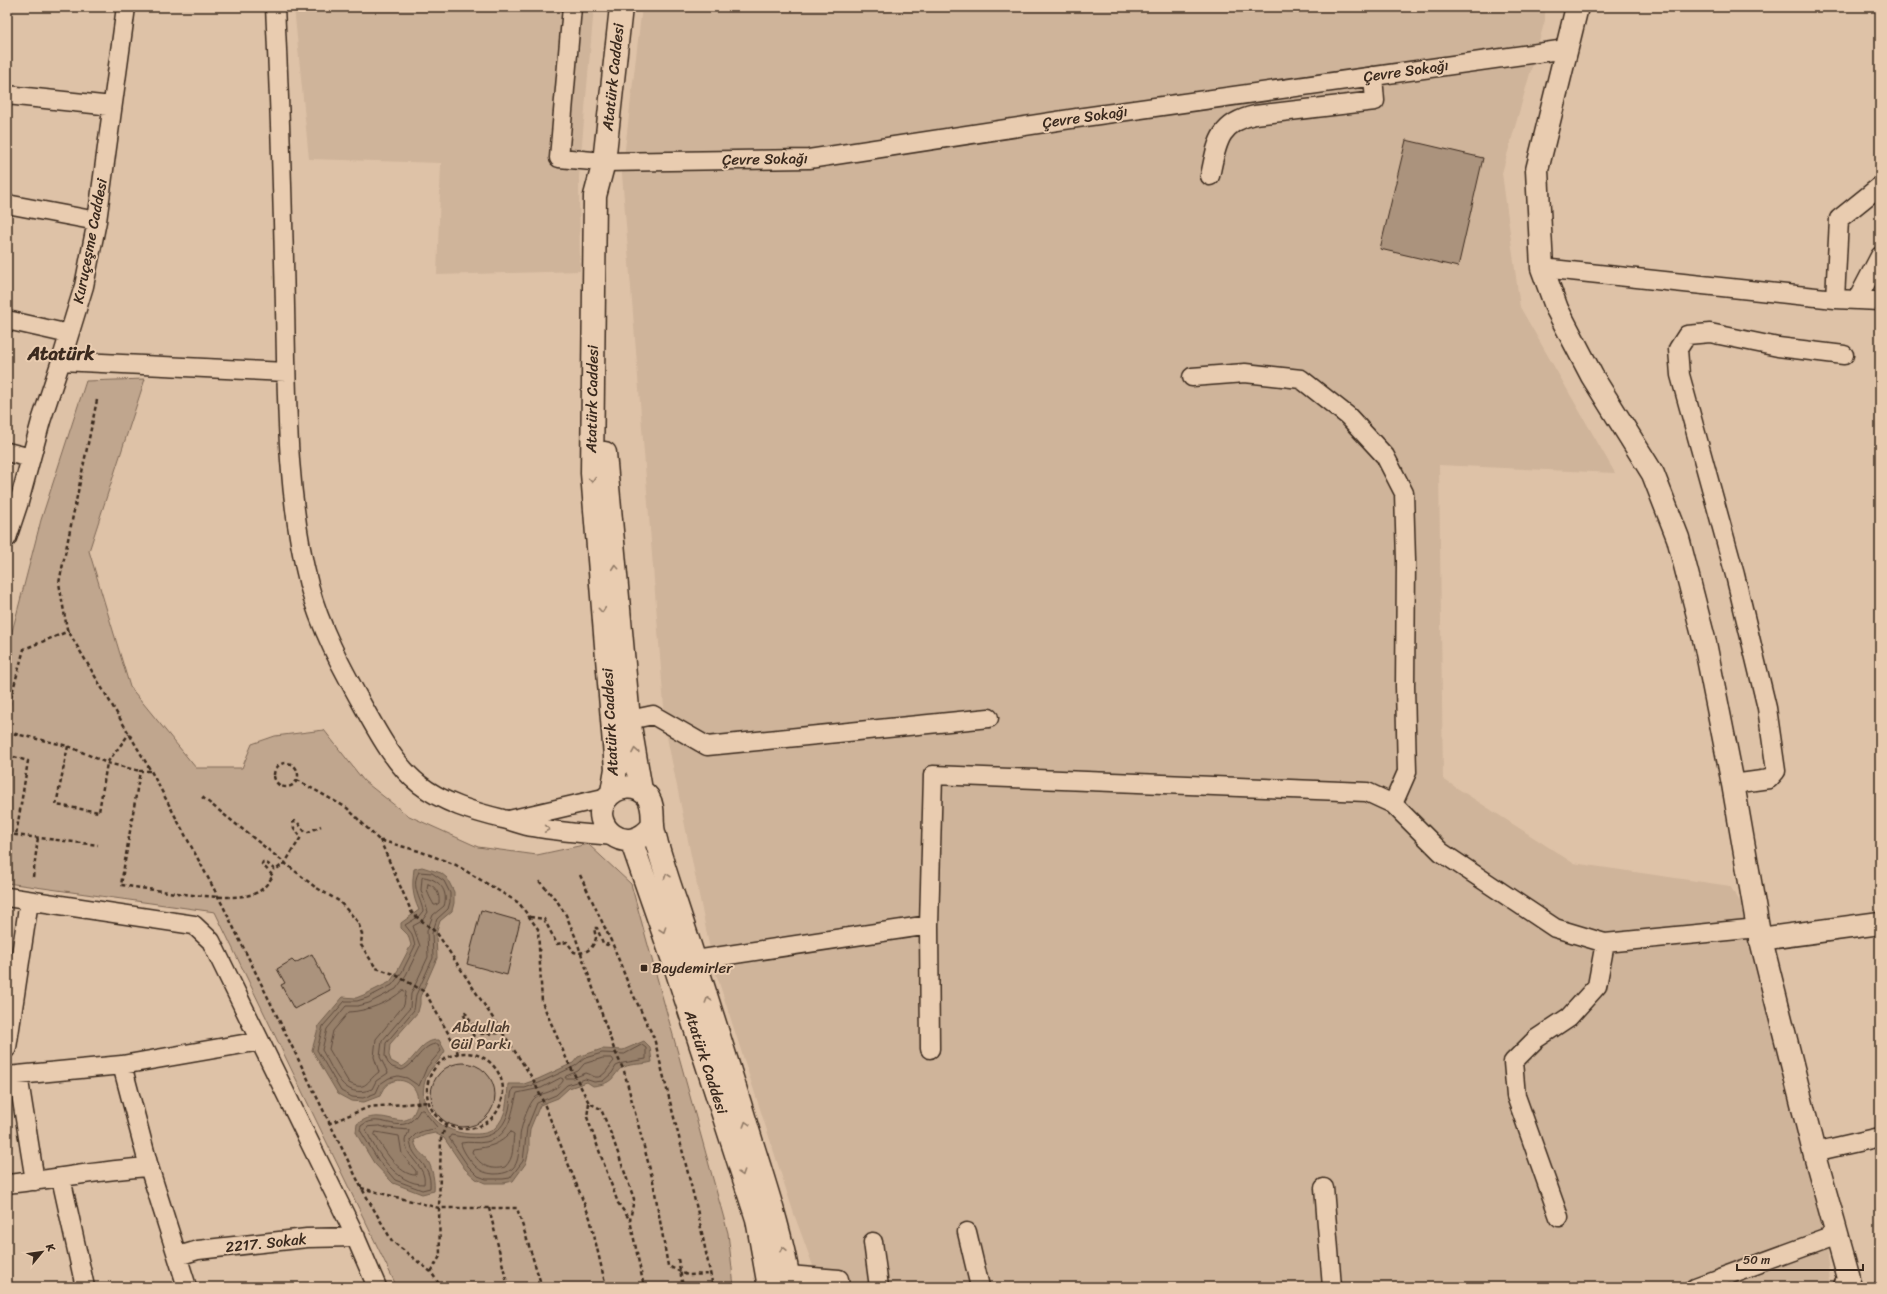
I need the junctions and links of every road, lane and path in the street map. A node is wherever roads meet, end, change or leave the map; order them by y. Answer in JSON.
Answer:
{"nodes":[{"id":1,"x":126,"y":7,"type":"edge"},
{"id":2,"x":275,"y":7,"type":"edge"},
{"id":3,"x":572,"y":7,"type":"edge"},
{"id":4,"x":621,"y":7,"type":"edge"},
{"id":5,"x":1577,"y":7,"type":"edge"},
{"id":6,"x":1566,"y":49,"type":"junction"},
{"id":7,"x":1373,"y":76,"type":"junction"},
{"id":8,"x":7,"y":95,"type":"edge"},
{"id":9,"x":112,"y":106,"type":"junction"},
{"id":10,"x":603,"y":162,"type":"junction"},
{"id":11,"x":1210,"y":176,"type":"dead end"},
{"id":12,"x":1880,"y":186,"type":"edge"},
{"id":13,"x":7,"y":204,"type":"edge"},
{"id":14,"x":96,"y":221,"type":"junction"},
{"id":15,"x":1880,"y":256,"type":"edge"},
{"id":16,"x":1542,"y":268,"type":"junction"},
{"id":17,"x":1835,"y":299,"type":"junction"},
{"id":18,"x":1857,"y":300,"type":"junction"},
{"id":19,"x":1880,"y":300,"type":"edge"},
{"id":20,"x":7,"y":320,"type":"edge"},
{"id":21,"x":69,"y":334,"type":"junction"},
{"id":22,"x":1844,"y":354,"type":"dead end"},
{"id":23,"x":61,"y":361,"type":"junction"},
{"id":24,"x":286,"y":372,"type":"junction"},
{"id":25,"x":1192,"y":377,"type":"dead end"},
{"id":26,"x":97,"y":400,"type":"dead end"},
{"id":27,"x":7,"y":452,"type":"edge"},
{"id":28,"x":31,"y":458,"type":"junction"},
{"id":29,"x":7,"y":538,"type":"edge"},
{"id":30,"x":69,"y":631,"type":"junction"},
{"id":31,"x":7,"y":712,"type":"edge"},
{"id":32,"x":989,"y":718,"type":"dead end"},
{"id":33,"x":629,"y":720,"type":"junction"},
{"id":34,"x":7,"y":732,"type":"edge"},
{"id":35,"x":129,"y":734,"type":"junction"},
{"id":36,"x":68,"y":746,"type":"junction"},
{"id":37,"x":7,"y":755,"type":"edge"},
{"id":38,"x":107,"y":763,"type":"junction"},
{"id":39,"x":140,"y":771,"type":"junction"},
{"id":40,"x":151,"y":771,"type":"junction"},
{"id":41,"x":297,"y":780,"type":"junction"},
{"id":42,"x":1733,"y":784,"type":"junction"},
{"id":43,"x":641,"y":790,"type":"junction"},
{"id":44,"x":610,"y":795,"type":"junction"},
{"id":45,"x":202,"y":797,"type":"dead end"},
{"id":46,"x":1393,"y":804,"type":"junction"},
{"id":47,"x":509,"y":820,"type":"junction"},
{"id":48,"x":653,"y":825,"type":"junction"},
{"id":49,"x":321,"y":826,"type":"dead end"},
{"id":50,"x":7,"y":834,"type":"edge"},
{"id":51,"x":16,"y":835,"type":"junction"},
{"id":52,"x":38,"y":837,"type":"junction"},
{"id":53,"x":622,"y":838,"type":"junction"},
{"id":54,"x":379,"y":840,"type":"junction"},
{"id":55,"x":98,"y":845,"type":"dead end"},
{"id":56,"x":285,"y":863,"type":"junction"},
{"id":57,"x":580,"y":875,"type":"dead end"},
{"id":58,"x":33,"y":877,"type":"dead end"},
{"id":59,"x":539,"y":881,"type":"dead end"},
{"id":60,"x":7,"y":897,"type":"edge"},
{"id":61,"x":218,"y":897,"type":"junction"},
{"id":62,"x":29,"y":901,"type":"junction"},
{"id":63,"x":529,"y":917,"type":"junction"},
{"id":64,"x":1880,"y":923,"type":"edge"},
{"id":65,"x":929,"y":925,"type":"junction"},
{"id":66,"x":1759,"y":933,"type":"junction"},
{"id":67,"x":612,"y":941,"type":"junction"},
{"id":68,"x":1605,"y":943,"type":"junction"},
{"id":69,"x":580,"y":953,"type":"junction"},
{"id":70,"x":684,"y":962,"type":"junction"},
{"id":71,"x":502,"y":1033,"type":"junction"},
{"id":72,"x":260,"y":1041,"type":"junction"},
{"id":73,"x":456,"y":1047,"type":"junction"},
{"id":74,"x":7,"y":1048,"type":"edge"},
{"id":75,"x":930,"y":1049,"type":"dead end"},
{"id":76,"x":458,"y":1054,"type":"junction"},
{"id":77,"x":122,"y":1065,"type":"junction"},
{"id":78,"x":13,"y":1075,"type":"edge"},
{"id":79,"x":428,"y":1102,"type":"junction"},
{"id":80,"x":589,"y":1102,"type":"junction"},
{"id":81,"x":328,"y":1124,"type":"junction"},
{"id":82,"x":446,"y":1125,"type":"junction"},
{"id":83,"x":1880,"y":1137,"type":"edge"},
{"id":84,"x":1814,"y":1152,"type":"junction"},
{"id":85,"x":149,"y":1167,"type":"junction"},
{"id":86,"x":61,"y":1178,"type":"junction"},
{"id":87,"x":35,"y":1181,"type":"junction"},
{"id":88,"x":7,"y":1184,"type":"edge"},
{"id":89,"x":361,"y":1187,"type":"junction"},
{"id":90,"x":1324,"y":1188,"type":"dead end"},
{"id":91,"x":439,"y":1208,"type":"junction"},
{"id":92,"x":489,"y":1208,"type":"junction"},
{"id":93,"x":1559,"y":1217,"type":"dead end"},
{"id":94,"x":630,"y":1220,"type":"junction"},
{"id":95,"x":966,"y":1232,"type":"dead end"},
{"id":96,"x":1837,"y":1234,"type":"junction"},
{"id":97,"x":356,"y":1237,"type":"junction"},
{"id":98,"x":873,"y":1242,"type":"dead end"},
{"id":99,"x":178,"y":1256,"type":"junction"},
{"id":100,"x":678,"y":1259,"type":"dead end"},
{"id":101,"x":431,"y":1272,"type":"junction"},
{"id":102,"x":681,"y":1272,"type":"junction"},
{"id":103,"x":711,"y":1274,"type":"junction"},
{"id":104,"x":789,"y":1281,"type":"edge"},
{"id":105,"x":1851,"y":1284,"type":"edge"},
{"id":106,"x":85,"y":1287,"type":"edge"},
{"id":107,"x":187,"y":1287,"type":"edge"},
{"id":108,"x":377,"y":1287,"type":"edge"},
{"id":109,"x":441,"y":1287,"type":"edge"},
{"id":110,"x":508,"y":1287,"type":"edge"},
{"id":111,"x":542,"y":1287,"type":"edge"},
{"id":112,"x":606,"y":1287,"type":"edge"},
{"id":113,"x":644,"y":1287,"type":"edge"},
{"id":114,"x":683,"y":1287,"type":"edge"},
{"id":115,"x":713,"y":1287,"type":"edge"},
{"id":116,"x":769,"y":1287,"type":"edge"},
{"id":117,"x":840,"y":1287,"type":"edge"},
{"id":118,"x":879,"y":1287,"type":"edge"},
{"id":119,"x":980,"y":1287,"type":"edge"},
{"id":120,"x":1332,"y":1287,"type":"edge"},
{"id":121,"x":1695,"y":1287,"type":"edge"}],
"edges":[{"from":1,"to":9,"type":"street","name":"Kuruçeşme Caddesi"},
{"from":2,"to":24,"type":"street"},
{"from":3,"to":10,"type":"street","name":"Çevre Sokağı"},
{"from":4,"to":10,"type":"main road","name":"Atatürk Caddesi"},
{"from":5,"to":6,"type":"main road"},
{"from":6,"to":7,"type":"street","name":"Çevre Sokağı"},
{"from":6,"to":16,"type":"main road"},
{"from":7,"to":10,"type":"street","name":"Çevre Sokağı"},
{"from":7,"to":11,"type":"street"},
{"from":8,"to":9,"type":"street"},
{"from":9,"to":14,"type":"street","name":"Kuruçeşme Caddesi"},
{"from":33,"to":10,"type":"main road","one_way":true},
{"from":10,"to":44,"type":"main road","name":"Atatürk Caddesi","one_way":true},
{"from":12,"to":17,"type":"street"},
{"from":13,"to":14,"type":"street"},
{"from":14,"to":21,"type":"street","name":"Kuruçeşme Caddesi"},
{"from":15,"to":18,"type":"street"},
{"from":16,"to":17,"type":"street"},
{"from":16,"to":42,"type":"main road"},
{"from":17,"to":18,"type":"street"},
{"from":18,"to":19,"type":"street"},
{"from":20,"to":21,"type":"street"},
{"from":21,"to":23,"type":"street","name":"Kuruçeşme Caddesi"},
{"from":22,"to":42,"type":"street"},
{"from":23,"to":24,"type":"street"},
{"from":23,"to":28,"type":"street","name":"Kuruçeşme Caddesi"},
{"from":24,"to":47,"type":"street"},
{"from":25,"to":46,"type":"street"},
{"from":26,"to":30,"type":"path"},
{"from":27,"to":28,"type":"street"},
{"from":28,"to":29,"type":"street","name":"Kuruçeşme Caddesi"},
{"from":30,"to":31,"type":"path"},
{"from":30,"to":35,"type":"path"},
{"from":32,"to":33,"type":"street"},
{"from":43,"to":33,"type":"main road","one_way":true},
{"from":34,"to":36,"type":"path"},
{"from":35,"to":38,"type":"path"},
{"from":35,"to":40,"type":"path"},
{"from":36,"to":38,"type":"path"},
{"from":36,"to":38,"type":"path"},
{"from":37,"to":51,"type":"path"},
{"from":38,"to":39,"type":"path"},
{"from":39,"to":40,"type":"path"},
{"from":39,"to":61,"type":"path"},
{"from":40,"to":61,"type":"path"},
{"from":41,"to":41,"type":"path"},
{"from":41,"to":54,"type":"path"},
{"from":42,"to":66,"type":"main road"},
{"from":43,"to":44,"type":"main road"},
{"from":43,"to":48,"type":"main road"},
{"from":44,"to":47,"type":"street"},
{"from":44,"to":53,"type":"main road"},
{"from":45,"to":56,"type":"path"},
{"from":46,"to":65,"type":"street"},
{"from":46,"to":68,"type":"street"},
{"from":47,"to":53,"type":"street","one_way":true},
{"from":48,"to":53,"type":"main road"},
{"from":70,"to":48,"type":"main road","one_way":true},
{"from":49,"to":56,"type":"path"},
{"from":50,"to":51,"type":"path"},
{"from":51,"to":52,"type":"path"},
{"from":52,"to":55,"type":"path"},
{"from":52,"to":58,"type":"path"},
{"from":53,"to":70,"type":"main road","name":"Atatürk Caddesi","one_way":true},
{"from":54,"to":63,"type":"path"},
{"from":54,"to":71,"type":"path"},
{"from":56,"to":61,"type":"path"},
{"from":56,"to":73,"type":"path"},
{"from":57,"to":67,"type":"path"},
{"from":59,"to":69,"type":"path"},
{"from":60,"to":62,"type":"street"},
{"from":61,"to":81,"type":"path"},
{"from":62,"to":72,"type":"street"},
{"from":62,"to":74,"type":"street"},
{"from":63,"to":69,"type":"path"},
{"from":63,"to":80,"type":"path"},
{"from":64,"to":66,"type":"main road"},
{"from":65,"to":70,"type":"street"},
{"from":65,"to":75,"type":"street"},
{"from":66,"to":68,"type":"street"},
{"from":66,"to":84,"type":"main road"},
{"from":67,"to":69,"type":"path"},
{"from":67,"to":103,"type":"path"},
{"from":68,"to":93,"type":"street"},
{"from":69,"to":102,"type":"path"},
{"from":104,"to":70,"type":"main road","one_way":true},
{"from":70,"to":116,"type":"main road","name":"Atatürk Caddesi","one_way":true},
{"from":71,"to":73,"type":"path"},
{"from":71,"to":112,"type":"path"},
{"from":72,"to":77,"type":"street"},
{"from":72,"to":97,"type":"street"},
{"from":73,"to":76,"type":"path"},
{"from":76,"to":79,"type":"path"},
{"from":76,"to":82,"type":"path"},
{"from":77,"to":78,"type":"street"},
{"from":77,"to":85,"type":"street"},
{"from":78,"to":87,"type":"street"},
{"from":79,"to":81,"type":"path"},
{"from":79,"to":82,"type":"path"},
{"from":80,"to":94,"type":"path"},
{"from":80,"to":94,"type":"path"},
{"from":81,"to":89,"type":"path"},
{"from":82,"to":91,"type":"path"},
{"from":83,"to":84,"type":"street"},
{"from":84,"to":96,"type":"main road"},
{"from":85,"to":86,"type":"street"},
{"from":85,"to":99,"type":"street"},
{"from":86,"to":87,"type":"street"},
{"from":86,"to":106,"type":"street"},
{"from":87,"to":88,"type":"street"},
{"from":89,"to":91,"type":"path"},
{"from":89,"to":101,"type":"path"},
{"from":90,"to":120,"type":"street"},
{"from":91,"to":92,"type":"path"},
{"from":91,"to":101,"type":"path"},
{"from":92,"to":110,"type":"path"},
{"from":92,"to":111,"type":"path"},
{"from":94,"to":113,"type":"path"},
{"from":95,"to":119,"type":"street"},
{"from":96,"to":105,"type":"main road"},
{"from":96,"to":121,"type":"street"},
{"from":97,"to":99,"type":"street","name":"2217. Sokak"},
{"from":97,"to":108,"type":"street"},
{"from":98,"to":118,"type":"street"},
{"from":99,"to":107,"type":"street"},
{"from":100,"to":102,"type":"path"},
{"from":101,"to":109,"type":"path"},
{"from":102,"to":103,"type":"path"},
{"from":102,"to":114,"type":"path"},
{"from":103,"to":115,"type":"path"},
{"from":104,"to":117,"type":"street"}]}
